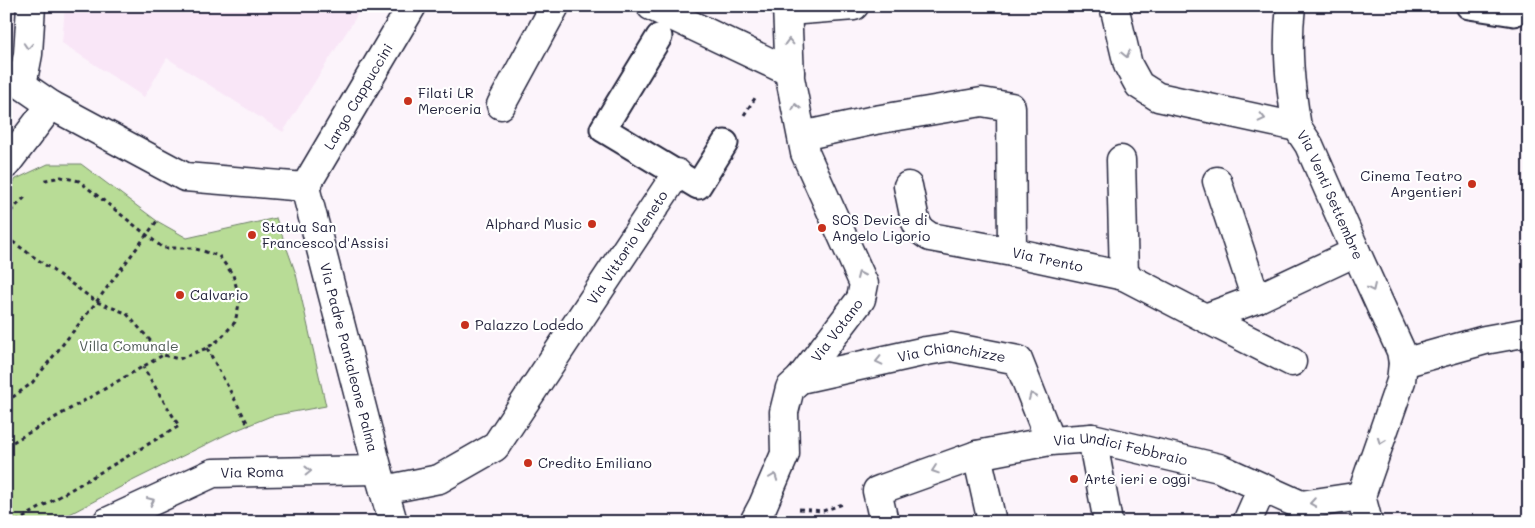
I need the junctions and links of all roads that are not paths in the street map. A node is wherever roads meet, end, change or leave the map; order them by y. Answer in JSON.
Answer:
{"nodes":[{"id":1,"x":31,"y":6,"type":"edge"},
{"id":2,"x":412,"y":6,"type":"edge"},
{"id":3,"x":555,"y":6,"type":"edge"},
{"id":4,"x":854,"y":6,"type":"edge"},
{"id":5,"x":1114,"y":6,"type":"edge"},
{"id":6,"x":1292,"y":6,"type":"edge"},
{"id":7,"x":1469,"y":6,"type":"edge"},
{"id":8,"x":788,"y":9,"type":"edge"},
{"id":9,"x":1514,"y":14,"type":"dead end"},
{"id":10,"x":661,"y":23,"type":"edge"},
{"id":11,"x":790,"y":75,"type":"junction"},
{"id":12,"x":14,"y":80,"type":"edge"},
{"id":13,"x":51,"y":105,"type":"junction"},
{"id":14,"x":501,"y":105,"type":"dead end"},
{"id":15,"x":1297,"y":127,"type":"junction"},
{"id":16,"x":802,"y":136,"type":"junction"},
{"id":17,"x":725,"y":143,"type":"road end"},
{"id":18,"x":1121,"y":160,"type":"dead end"},
{"id":19,"x":6,"y":164,"type":"edge"},
{"id":20,"x":677,"y":173,"type":"junction"},
{"id":21,"x":1217,"y":182,"type":"dead end"},
{"id":22,"x":908,"y":186,"type":"dead end"},
{"id":23,"x":305,"y":187,"type":"junction"},
{"id":24,"x":1012,"y":252,"type":"junction"},
{"id":25,"x":1356,"y":252,"type":"junction"},
{"id":26,"x":1124,"y":276,"type":"junction"},
{"id":27,"x":1256,"y":299,"type":"junction"},
{"id":28,"x":1206,"y":318,"type":"junction"},
{"id":29,"x":1529,"y":332,"type":"edge"},
{"id":30,"x":1292,"y":362,"type":"dead end"},
{"id":31,"x":1403,"y":363,"type":"junction"},
{"id":32,"x":800,"y":379,"type":"junction"},
{"id":33,"x":1092,"y":438,"type":"junction"},
{"id":34,"x":1050,"y":441,"type":"junction"},
{"id":35,"x":977,"y":455,"type":"junction"},
{"id":36,"x":381,"y":480,"type":"junction"},
{"id":37,"x":1262,"y":488,"type":"junction"},
{"id":38,"x":1361,"y":496,"type":"junction"},
{"id":39,"x":759,"y":514,"type":"edge"},
{"id":40,"x":107,"y":522,"type":"edge"},
{"id":41,"x":393,"y":522,"type":"edge"},
{"id":42,"x":884,"y":522,"type":"edge"},
{"id":43,"x":992,"y":522,"type":"edge"},
{"id":44,"x":1108,"y":522,"type":"edge"},
{"id":45,"x":1247,"y":522,"type":"edge"},
{"id":46,"x":1368,"y":522,"type":"edge"}],
"edges":[{"from":1,"to":12,"type":"street","one_way":true},
{"from":2,"to":23,"type":"street","name":"Largo Cappuccini"},
{"from":3,"to":14,"type":"street"},
{"from":4,"to":8,"type":"street"},
{"from":5,"to":15,"type":"street","name":"Via Venti Settembre","one_way":true},
{"from":6,"to":15,"type":"street"},
{"from":7,"to":9,"type":"lane"},
{"from":11,"to":8,"type":"street","name":"Via Votano","one_way":true},
{"from":10,"to":11,"type":"street"},
{"from":10,"to":20,"type":"lane"},
{"from":16,"to":11,"type":"street","name":"Via Votano","one_way":true},
{"from":12,"to":13,"type":"street"},
{"from":13,"to":19,"type":"street"},
{"from":13,"to":23,"type":"street"},
{"from":15,"to":25,"type":"street","name":"Via Venti Settembre"},
{"from":16,"to":24,"type":"street","name":"Via Trento"},
{"from":32,"to":16,"type":"street","name":"Via Votano","one_way":true},
{"from":17,"to":20,"type":"lane"},
{"from":18,"to":26,"type":"street"},
{"from":20,"to":36,"type":"street","name":"Via Vittorio Veneto"},
{"from":21,"to":27,"type":"street"},
{"from":22,"to":24,"type":"street"},
{"from":23,"to":36,"type":"street","name":"Via Padre Pantaleone Palma"},
{"from":24,"to":26,"type":"street","name":"Via Trento"},
{"from":25,"to":27,"type":"street"},
{"from":25,"to":31,"type":"street","name":"Via Venti Settembre","one_way":true},
{"from":26,"to":28,"type":"street","name":"Via Trento"},
{"from":27,"to":28,"type":"street"},
{"from":28,"to":30,"type":"street","name":"Via Trento"},
{"from":29,"to":31,"type":"street"},
{"from":31,"to":38,"type":"street","name":"Via Venti Settembre","one_way":true},
{"from":34,"to":32,"type":"street","name":"Via Chianchizze","one_way":true},
{"from":39,"to":32,"type":"street","name":"Via Votano","one_way":true},
{"from":33,"to":34,"type":"street","name":"Via Undici Febbraio"},
{"from":33,"to":37,"type":"street","name":"Via Undici Febbraio"},
{"from":33,"to":44,"type":"street"},
{"from":34,"to":35,"type":"street","name":"Via Undici Febbraio"},
{"from":35,"to":42,"type":"street","name":"Via Undici Febbraio","one_way":true},
{"from":35,"to":43,"type":"street"},
{"from":40,"to":36,"type":"street","name":"Via Roma","one_way":true},
{"from":36,"to":41,"type":"street","name":"Via Padre Pantaleone Palma"},
{"from":38,"to":37,"type":"street","name":"Via Undici Febbraio","one_way":true},
{"from":37,"to":45,"type":"street"},
{"from":38,"to":46,"type":"street"}]}
